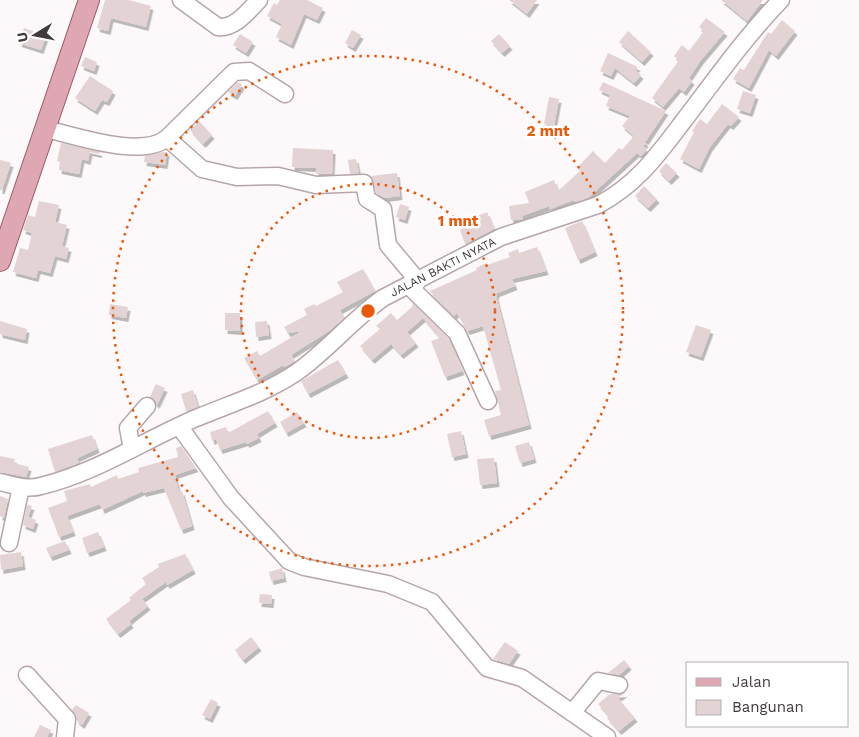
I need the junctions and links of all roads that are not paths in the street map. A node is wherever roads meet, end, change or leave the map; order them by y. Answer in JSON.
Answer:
{"nodes":[{"id":1,"x":89,"y":0,"type":"edge"},
{"id":2,"x":181,"y":0,"type":"edge"},
{"id":3,"x":259,"y":0,"type":"edge"},
{"id":4,"x":781,"y":0,"type":"edge"},
{"id":5,"x":284,"y":94,"type":"dead end"},
{"id":6,"x":46,"y":129,"type":"junction"},
{"id":7,"x":167,"y":138,"type":"junction"},
{"id":8,"x":0,"y":261,"type":"edge"},
{"id":9,"x":413,"y":283,"type":"junction"},
{"id":10,"x":488,"y":401,"type":"dead end"},
{"id":11,"x":147,"y":406,"type":"dead end"},
{"id":12,"x":179,"y":426,"type":"junction"},
{"id":13,"x":132,"y":449,"type":"junction"},
{"id":14,"x":0,"y":482,"type":"edge"},
{"id":15,"x":21,"y":487,"type":"junction"},
{"id":16,"x":9,"y":543,"type":"dead end"},
{"id":17,"x":28,"y":675,"type":"dead end"},
{"id":18,"x":619,"y":685,"type":"dead end"},
{"id":19,"x":572,"y":713,"type":"junction"},
{"id":20,"x":66,"y":737,"type":"edge"},
{"id":21,"x":606,"y":737,"type":"edge"}],
"edges":[{"from":1,"to":6,"type":"main road"},
{"from":2,"to":3,"type":"street"},
{"from":4,"to":9,"type":"street","name":"JALAN BAKTI NYATA"},
{"from":5,"to":7,"type":"street"},
{"from":6,"to":7,"type":"street"},
{"from":6,"to":8,"type":"main road"},
{"from":7,"to":9,"type":"street"},
{"from":9,"to":10,"type":"street"},
{"from":9,"to":12,"type":"street","name":"JALAN BAKTI NYATA"},
{"from":11,"to":13,"type":"street"},
{"from":12,"to":13,"type":"street","name":"JALAN BAKTI NYATA"},
{"from":12,"to":19,"type":"street"},
{"from":13,"to":15,"type":"street","name":"JALAN BAKTI NYATA"},
{"from":14,"to":15,"type":"street","name":"JALAN BAKTI NYATA"},
{"from":15,"to":16,"type":"street"},
{"from":17,"to":20,"type":"street"},
{"from":18,"to":19,"type":"street"},
{"from":19,"to":21,"type":"street"}]}
